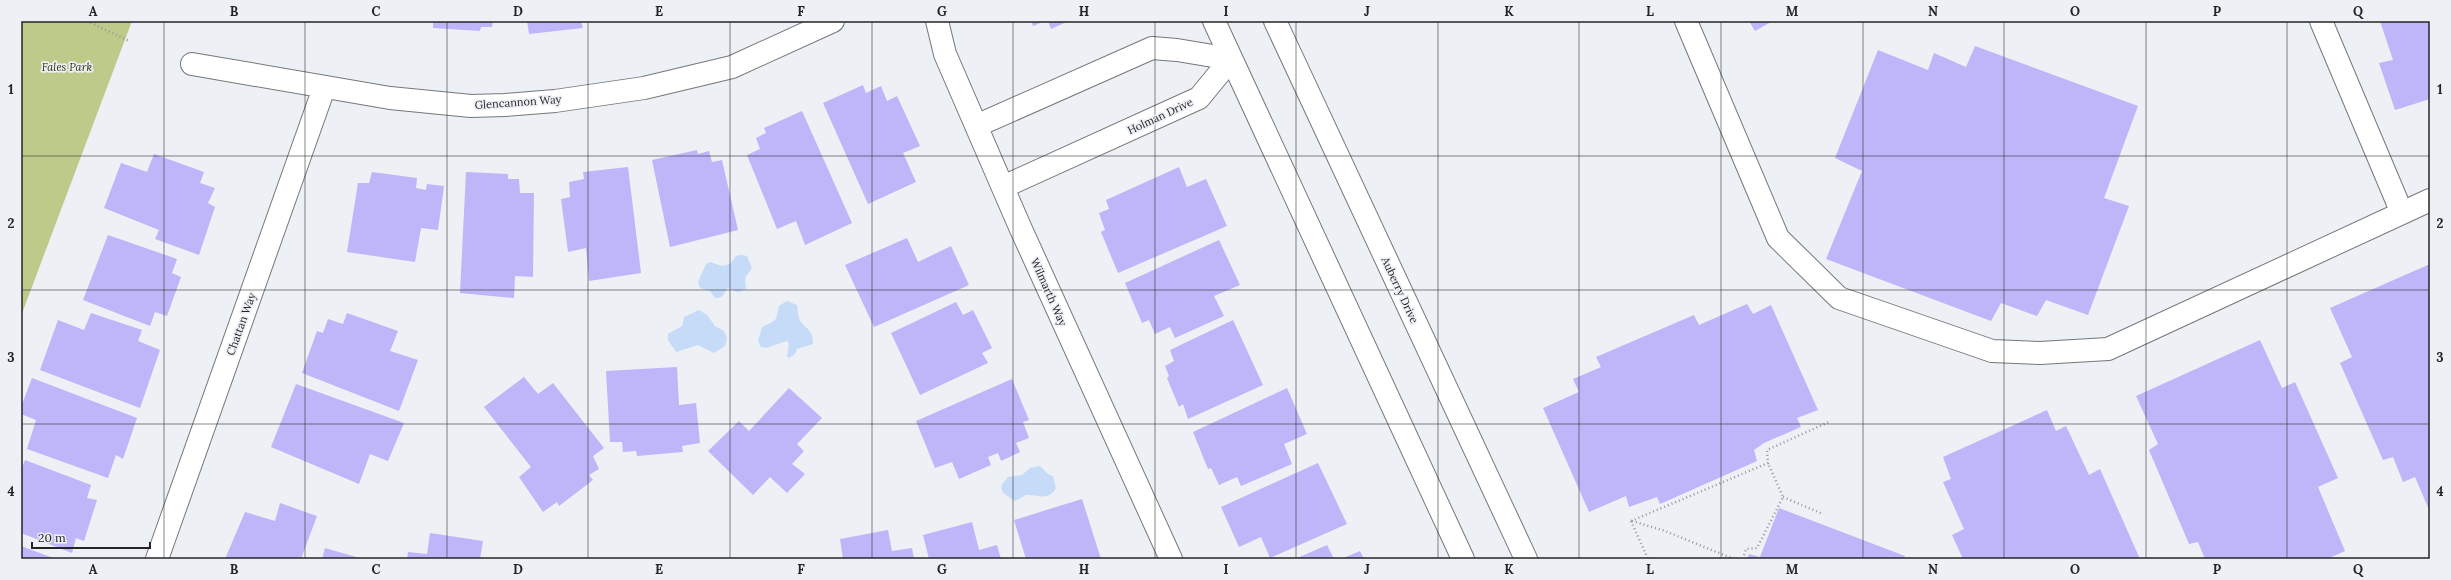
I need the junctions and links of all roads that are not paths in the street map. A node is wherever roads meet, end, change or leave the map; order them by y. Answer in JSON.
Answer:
{"nodes":[{"id":1,"x":833,"y":21,"type":"edge"},
{"id":2,"x":937,"y":21,"type":"edge"},
{"id":3,"x":1214,"y":21,"type":"edge"},
{"id":4,"x":1274,"y":21,"type":"edge"},
{"id":5,"x":1686,"y":21,"type":"edge"},
{"id":6,"x":2321,"y":21,"type":"edge"},
{"id":7,"x":1231,"y":59,"type":"junction"},
{"id":8,"x":192,"y":64,"type":"dead end"},
{"id":9,"x":324,"y":88,"type":"junction"},
{"id":10,"x":976,"y":126,"type":"junction"},
{"id":11,"x":1003,"y":187,"type":"junction"},
{"id":12,"x":2430,"y":200,"type":"edge"},
{"id":13,"x":2402,"y":213,"type":"junction"},
{"id":14,"x":157,"y":559,"type":"edge"},
{"id":15,"x":1171,"y":559,"type":"edge"},
{"id":16,"x":1463,"y":559,"type":"edge"},
{"id":17,"x":1526,"y":559,"type":"edge"}],
"edges":[{"from":1,"to":9,"type":"street","name":"Glencannon Way"},
{"from":2,"to":10,"type":"street","name":"Wilmarth Way"},
{"from":3,"to":7,"type":"street"},
{"from":4,"to":17,"type":"street","name":"Auberry Drive"},
{"from":5,"to":13,"type":"street"},
{"from":6,"to":13,"type":"street"},
{"from":7,"to":10,"type":"street"},
{"from":7,"to":11,"type":"street","name":"Holman Drive"},
{"from":7,"to":16,"type":"street"},
{"from":8,"to":9,"type":"street","name":"Glencannon Way"},
{"from":9,"to":14,"type":"street","name":"Chattan Way"},
{"from":10,"to":11,"type":"street","name":"Wilmarth Way"},
{"from":11,"to":15,"type":"street","name":"Wilmarth Way"},
{"from":12,"to":13,"type":"street"}]}
